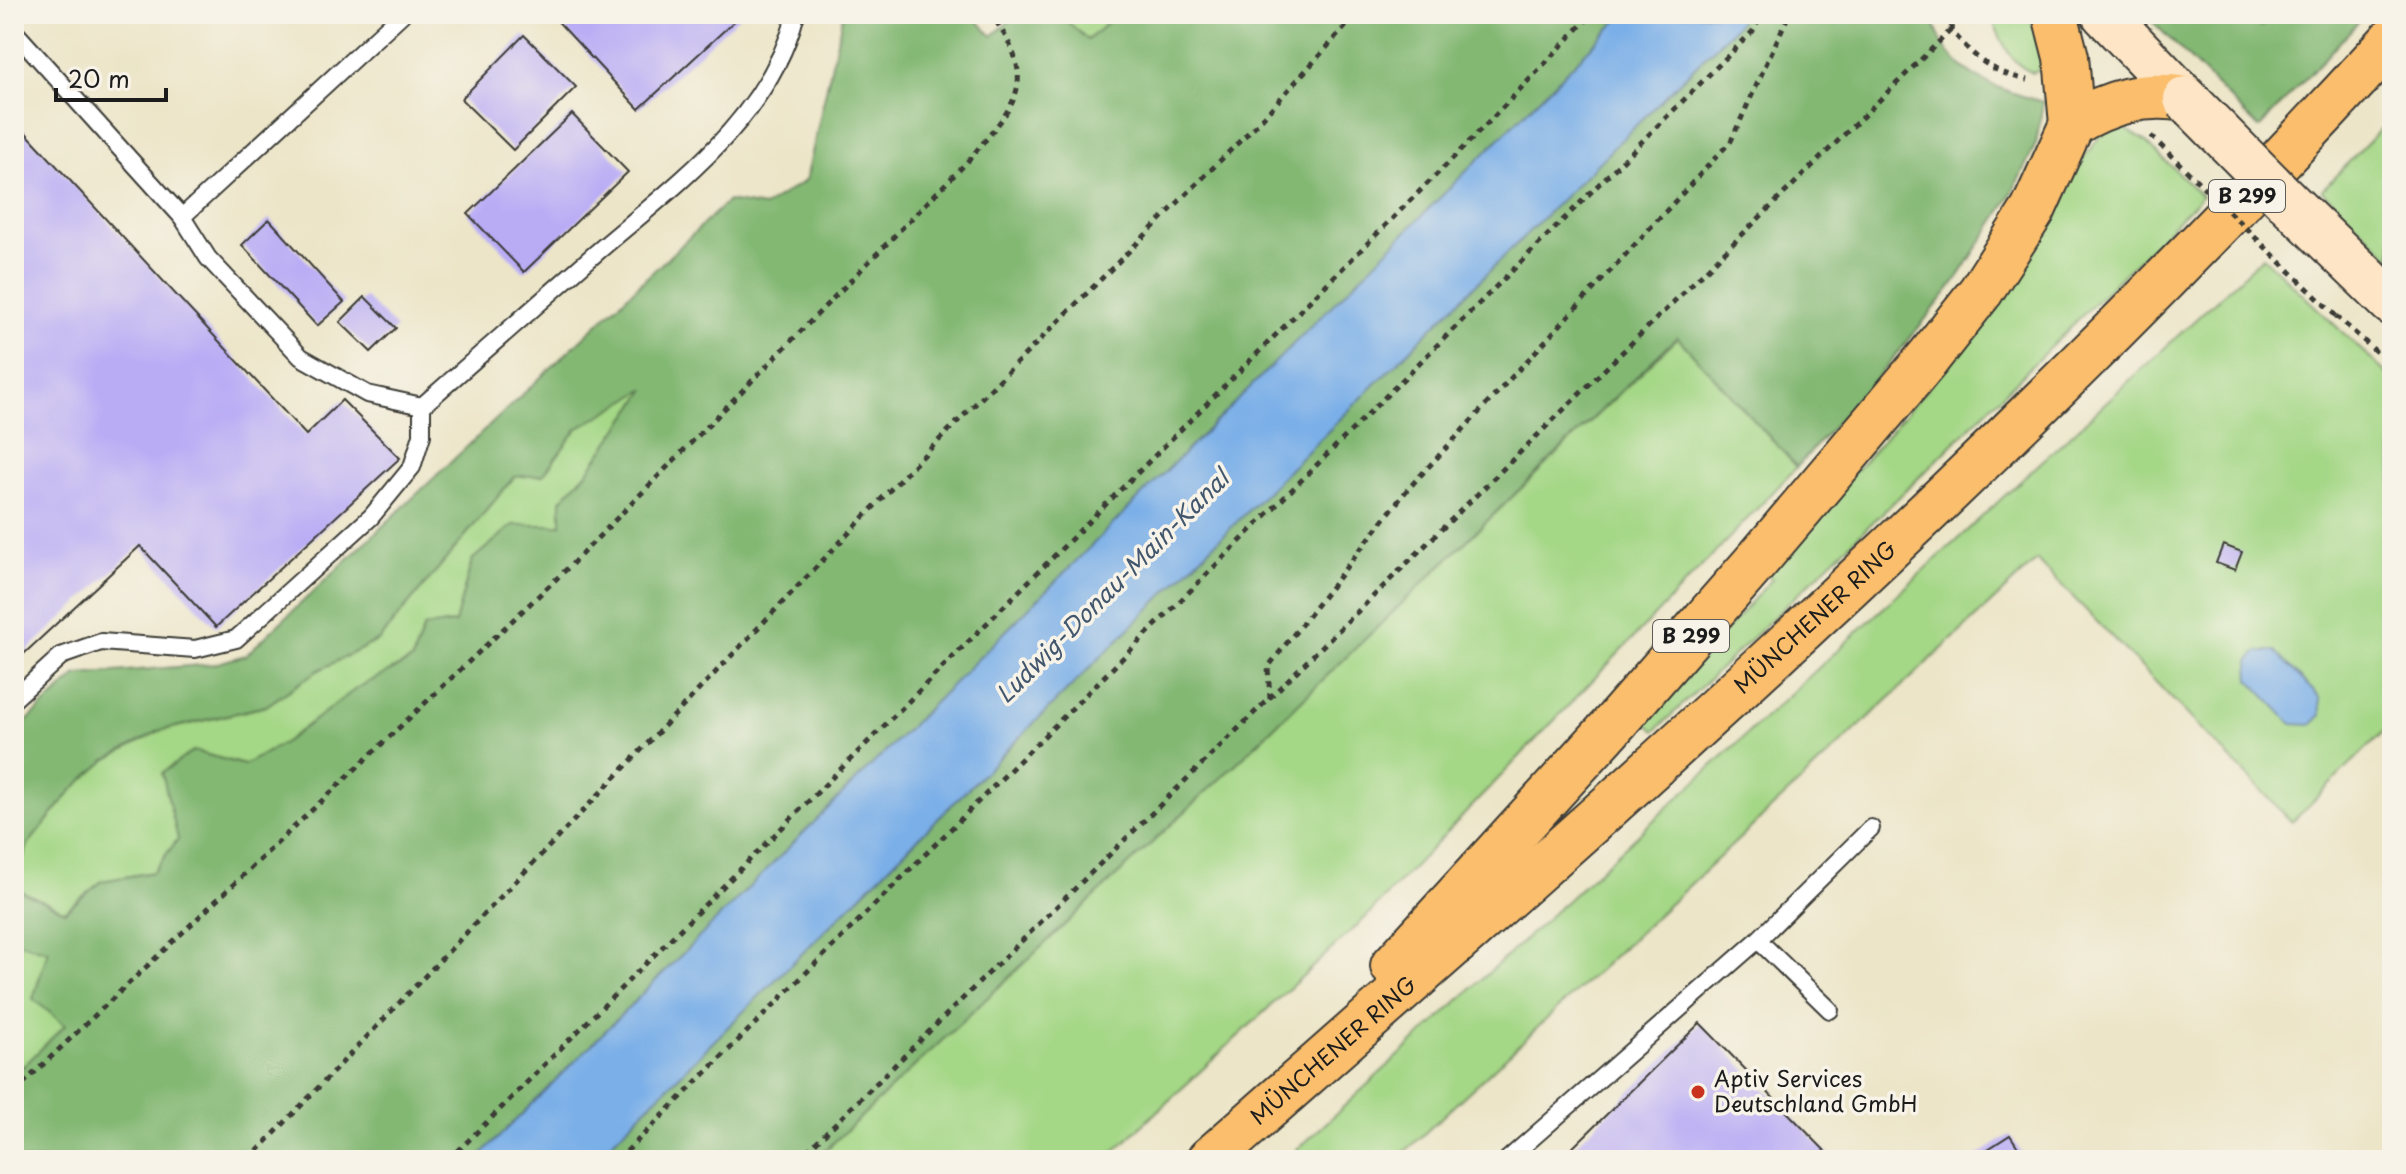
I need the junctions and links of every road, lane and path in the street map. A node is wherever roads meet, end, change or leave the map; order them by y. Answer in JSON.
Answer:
{"nodes":[{"id":1,"x":402,"y":14,"type":"edge"},
{"id":2,"x":796,"y":14,"type":"edge"},
{"id":3,"x":991,"y":14,"type":"edge"},
{"id":4,"x":1357,"y":14,"type":"edge"},
{"id":5,"x":1592,"y":14,"type":"edge"},
{"id":6,"x":1762,"y":14,"type":"edge"},
{"id":7,"x":1789,"y":14,"type":"edge"},
{"id":8,"x":2055,"y":14,"type":"edge"},
{"id":9,"x":2104,"y":14,"type":"edge"},
{"id":10,"x":1951,"y":30,"type":"dead end"},
{"id":11,"x":14,"y":31,"type":"edge"},
{"id":12,"x":2392,"y":40,"type":"edge"},
{"id":13,"x":2186,"y":99,"type":"junction"},
{"id":14,"x":2072,"y":124,"type":"junction"},
{"id":15,"x":2151,"y":136,"type":"dead end"},
{"id":16,"x":182,"y":217,"type":"junction"},
{"id":17,"x":2381,"y":293,"type":"edge"},
{"id":18,"x":2392,"y":366,"type":"edge"},
{"id":19,"x":422,"y":406,"type":"junction"},
{"id":20,"x":14,"y":699,"type":"edge"},
{"id":21,"x":1270,"y":699,"type":"junction"},
{"id":22,"x":1871,"y":828,"type":"dead end"},
{"id":23,"x":1758,"y":940,"type":"junction"},
{"id":24,"x":1830,"y":1010,"type":"dead end"},
{"id":25,"x":14,"y":1092,"type":"edge"},
{"id":26,"x":1261,"y":1114,"type":"junction"},
{"id":27,"x":249,"y":1160,"type":"edge"},
{"id":28,"x":449,"y":1160,"type":"edge"},
{"id":29,"x":618,"y":1160,"type":"edge"},
{"id":30,"x":798,"y":1160,"type":"edge"},
{"id":31,"x":1209,"y":1160,"type":"edge"},
{"id":32,"x":1507,"y":1160,"type":"edge"}],
"edges":[{"from":1,"to":16,"type":"lane"},
{"from":2,"to":19,"type":"lane"},
{"from":3,"to":25,"type":"path"},
{"from":4,"to":27,"type":"path"},
{"from":5,"to":28,"type":"path"},
{"from":6,"to":29,"type":"path"},
{"from":7,"to":21,"type":"path"},
{"from":8,"to":14,"type":"main road","number":"B 299"},
{"from":9,"to":13,"type":"main road"},
{"from":10,"to":21,"type":"path"},
{"from":11,"to":16,"type":"lane"},
{"from":12,"to":26,"type":"main road","name":"MÜNCHENER RING","number":"B 299"},
{"from":13,"to":14,"type":"main road"},
{"from":13,"to":17,"type":"main road","bridge":true},
{"from":14,"to":26,"type":"main road","number":"B 299"},
{"from":15,"to":18,"type":"path","bridge":true},
{"from":16,"to":19,"type":"lane"},
{"from":19,"to":20,"type":"lane"},
{"from":21,"to":30,"type":"path"},
{"from":22,"to":23,"type":"lane"},
{"from":23,"to":24,"type":"lane"},
{"from":23,"to":32,"type":"lane"},
{"from":26,"to":31,"type":"main road","name":"MÜNCHENER RING","number":"B 299"}]}
